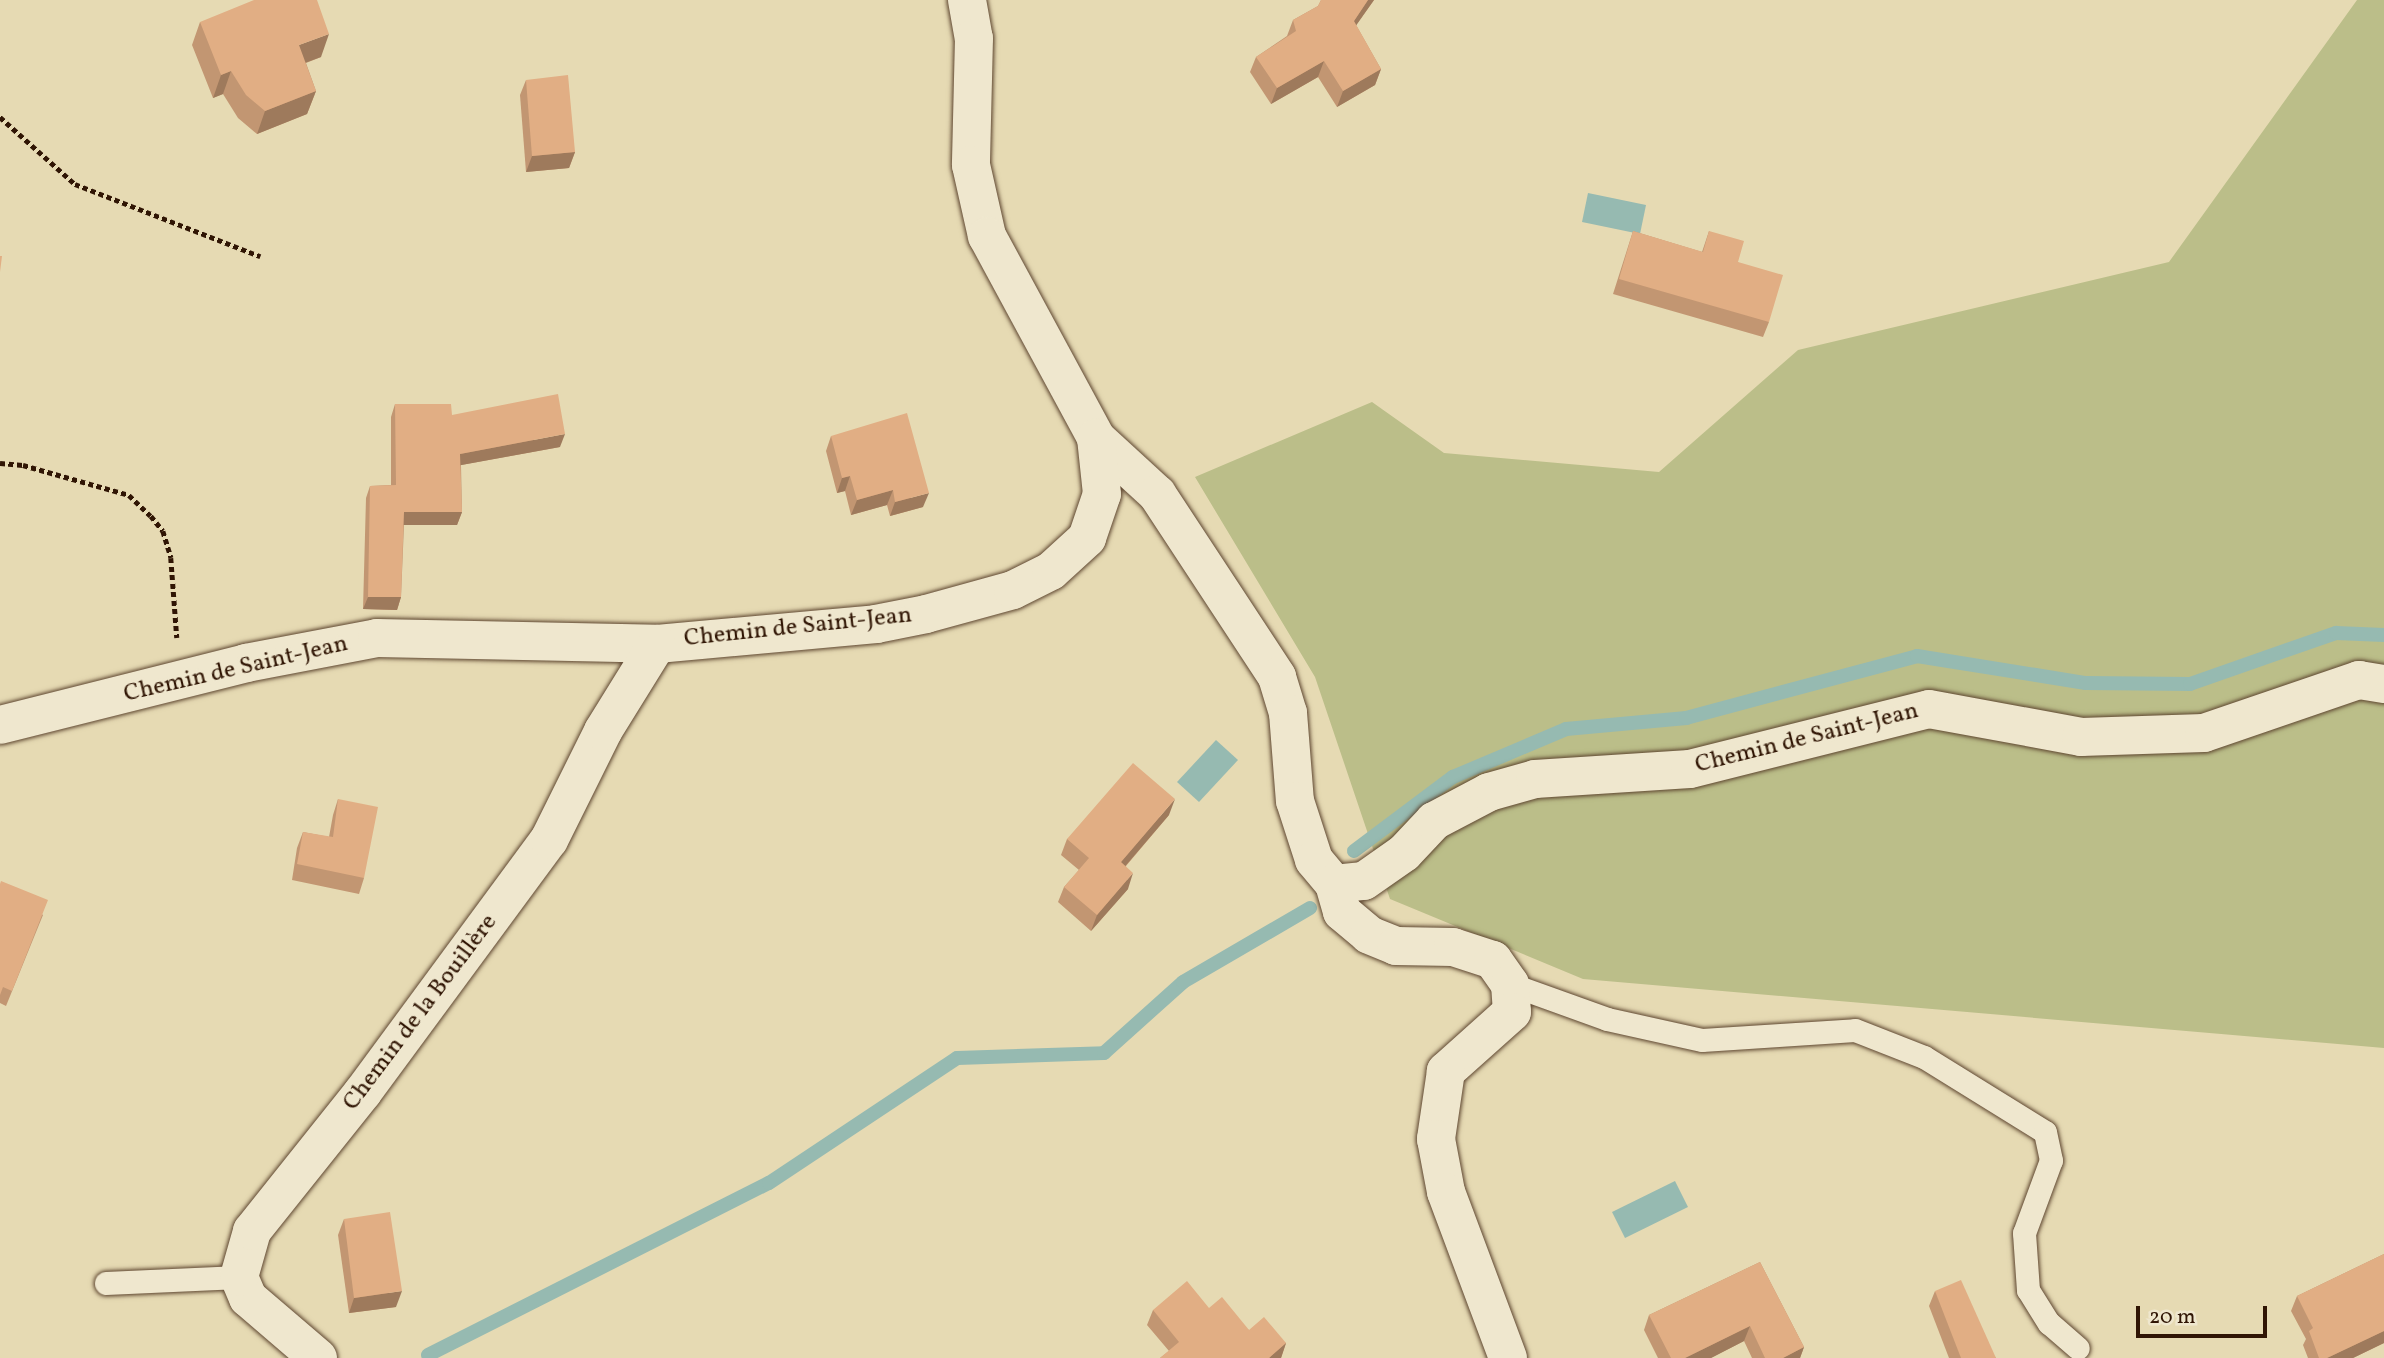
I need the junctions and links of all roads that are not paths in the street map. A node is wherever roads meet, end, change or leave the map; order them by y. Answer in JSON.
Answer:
{"nodes":[{"id":1,"x":967,"y":0,"type":"edge"},
{"id":2,"x":1096,"y":438,"type":"junction"},
{"id":3,"x":657,"y":644,"type":"junction"},
{"id":4,"x":2384,"y":684,"type":"edge"},
{"id":5,"x":0,"y":725,"type":"edge"},
{"id":6,"x":1334,"y":884,"type":"junction"},
{"id":7,"x":1510,"y":984,"type":"junction"},
{"id":8,"x":239,"y":1278,"type":"junction"},
{"id":9,"x":106,"y":1283,"type":"dead end"},
{"id":10,"x":2078,"y":1348,"type":"dead end"},
{"id":11,"x":318,"y":1358,"type":"edge"},
{"id":12,"x":1508,"y":1358,"type":"edge"}],
"edges":[{"from":1,"to":2,"type":"street"},
{"from":2,"to":3,"type":"street","name":"Chemin de Saint-Jean"},
{"from":2,"to":6,"type":"street"},
{"from":3,"to":5,"type":"street","name":"Chemin de Saint-Jean"},
{"from":3,"to":8,"type":"street","name":"Chemin de la Bouillère"},
{"from":4,"to":6,"type":"street","name":"Chemin de Saint-Jean"},
{"from":6,"to":7,"type":"street"},
{"from":7,"to":10,"type":"lane"},
{"from":7,"to":12,"type":"street"},
{"from":8,"to":9,"type":"lane"},
{"from":8,"to":11,"type":"street"}]}
